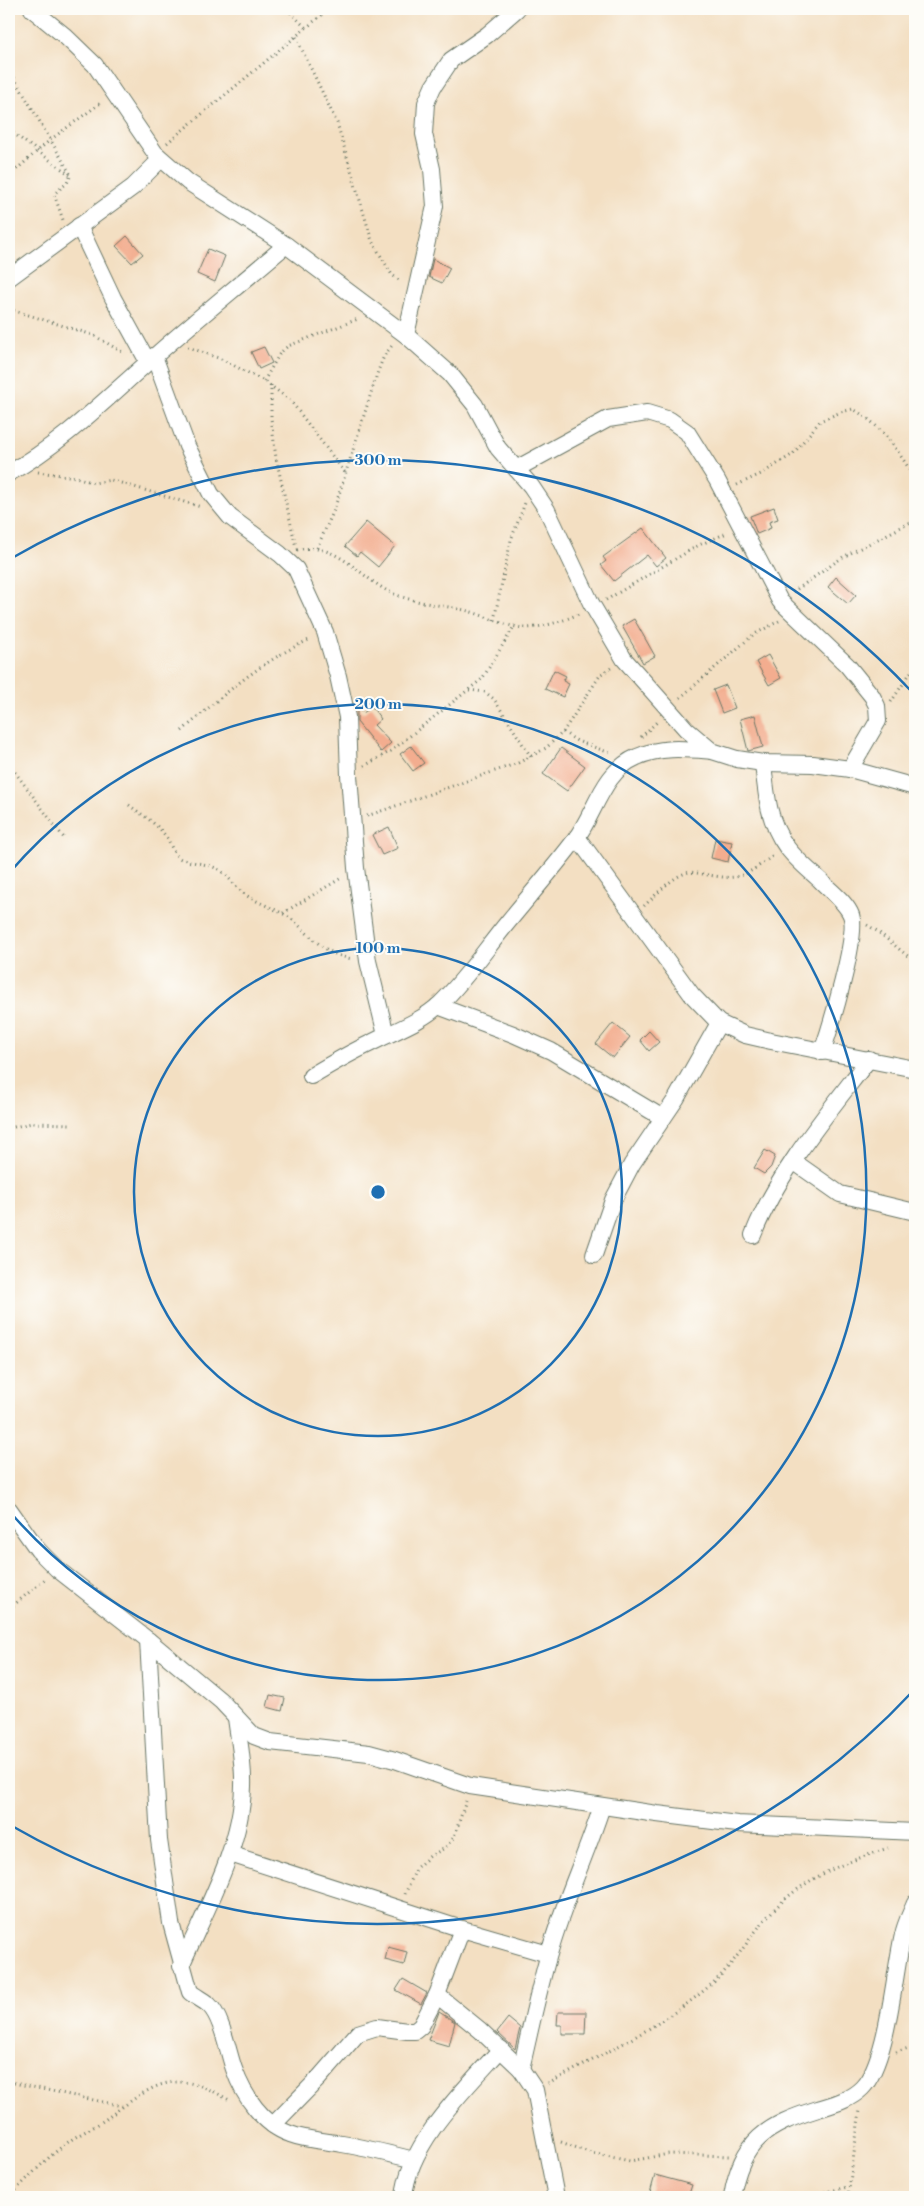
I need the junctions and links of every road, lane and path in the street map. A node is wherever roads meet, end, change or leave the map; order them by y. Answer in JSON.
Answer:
{"nodes":[{"id":1,"x":32,"y":9,"type":"edge"},
{"id":2,"x":287,"y":9,"type":"edge"},
{"id":3,"x":329,"y":9,"type":"edge"},
{"id":4,"x":517,"y":9,"type":"edge"},
{"id":5,"x":306,"y":28,"type":"junction"},
{"id":6,"x":296,"y":37,"type":"junction"},
{"id":7,"x":9,"y":70,"type":"edge"},
{"id":8,"x":113,"y":93,"type":"junction"},
{"id":9,"x":9,"y":130,"type":"edge"},
{"id":10,"x":50,"y":140,"type":"junction"},
{"id":11,"x":37,"y":151,"type":"junction"},
{"id":12,"x":158,"y":156,"type":"junction"},
{"id":13,"x":71,"y":175,"type":"junction"},
{"id":14,"x":9,"y":176,"type":"edge"},
{"id":15,"x":74,"y":229,"type":"junction"},
{"id":16,"x":286,"y":245,"type":"junction"},
{"id":17,"x":9,"y":278,"type":"edge"},
{"id":18,"x":416,"y":293,"type":"junction"},
{"id":19,"x":9,"y":310,"type":"edge"},
{"id":20,"x":375,"y":313,"type":"junction"},
{"id":21,"x":404,"y":334,"type":"junction"},
{"id":22,"x":172,"y":342,"type":"junction"},
{"id":23,"x":149,"y":361,"type":"junction"},
{"id":24,"x":264,"y":381,"type":"junction"},
{"id":25,"x":271,"y":385,"type":"junction"},
{"id":26,"x":516,"y":469,"type":"junction"},
{"id":27,"x":15,"y":470,"type":"edge"},
{"id":28,"x":346,"y":474,"type":"junction"},
{"id":29,"x":915,"y":478,"type":"edge"},
{"id":30,"x":531,"y":486,"type":"junction"},
{"id":31,"x":723,"y":492,"type":"junction"},
{"id":32,"x":230,"y":517,"type":"junction"},
{"id":33,"x":915,"y":520,"type":"edge"},
{"id":34,"x":741,"y":527,"type":"junction"},
{"id":35,"x":317,"y":548,"type":"junction"},
{"id":36,"x":296,"y":550,"type":"junction"},
{"id":37,"x":280,"y":554,"type":"junction"},
{"id":38,"x":780,"y":601,"type":"junction"},
{"id":39,"x":594,"y":608,"type":"junction"},
{"id":40,"x":793,"y":615,"type":"junction"},
{"id":41,"x":494,"y":620,"type":"junction"},
{"id":42,"x":515,"y":625,"type":"junction"},
{"id":43,"x":325,"y":632,"type":"junction"},
{"id":44,"x":624,"y":659,"type":"junction"},
{"id":45,"x":915,"y":666,"type":"edge"},
{"id":46,"x":469,"y":690,"type":"junction"},
{"id":47,"x":668,"y":710,"type":"junction"},
{"id":48,"x":878,"y":721,"type":"junction"},
{"id":49,"x":182,"y":731,"type":"dead end"},
{"id":50,"x":563,"y":732,"type":"junction"},
{"id":51,"x":712,"y":751,"type":"junction"},
{"id":52,"x":531,"y":757,"type":"junction"},
{"id":53,"x":636,"y":757,"type":"junction"},
{"id":54,"x":763,"y":763,"type":"junction"},
{"id":55,"x":9,"y":764,"type":"edge"},
{"id":56,"x":850,"y":769,"type":"junction"},
{"id":57,"x":349,"y":775,"type":"junction"},
{"id":58,"x":915,"y":787,"type":"edge"},
{"id":59,"x":129,"y":805,"type":"dead end"},
{"id":60,"x":352,"y":822,"type":"junction"},
{"id":61,"x":577,"y":837,"type":"junction"},
{"id":62,"x":64,"y":838,"type":"dead end"},
{"id":63,"x":786,"y":846,"type":"junction"},
{"id":64,"x":356,"y":868,"type":"junction"},
{"id":65,"x":283,"y":913,"type":"junction"},
{"id":66,"x":852,"y":915,"type":"junction"},
{"id":67,"x":633,"y":916,"type":"junction"},
{"id":68,"x":368,"y":961,"type":"junction"},
{"id":69,"x":915,"y":962,"type":"edge"},
{"id":70,"x":438,"y":1006,"type":"junction"},
{"id":71,"x":719,"y":1024,"type":"junction"},
{"id":72,"x":386,"y":1036,"type":"junction"},
{"id":73,"x":822,"y":1052,"type":"junction"},
{"id":74,"x":869,"y":1059,"type":"junction"},
{"id":75,"x":915,"y":1069,"type":"edge"},
{"id":76,"x":311,"y":1076,"type":"dead end"},
{"id":77,"x":663,"y":1118,"type":"junction"},
{"id":78,"x":70,"y":1124,"type":"dead end"},
{"id":79,"x":9,"y":1128,"type":"edge"},
{"id":80,"x":794,"y":1161,"type":"junction"},
{"id":81,"x":915,"y":1212,"type":"edge"},
{"id":82,"x":753,"y":1235,"type":"dead end"},
{"id":83,"x":594,"y":1255,"type":"dead end"},
{"id":84,"x":9,"y":1509,"type":"edge"},
{"id":85,"x":57,"y":1569,"type":"junction"},
{"id":86,"x":9,"y":1609,"type":"edge"},
{"id":87,"x":148,"y":1640,"type":"junction"},
{"id":88,"x":236,"y":1718,"type":"junction"},
{"id":89,"x":470,"y":1786,"type":"junction"},
{"id":90,"x":602,"y":1806,"type":"junction"},
{"id":91,"x":915,"y":1832,"type":"edge"},
{"id":92,"x":891,"y":1846,"type":"dead end"},
{"id":93,"x":230,"y":1854,"type":"junction"},
{"id":94,"x":915,"y":1903,"type":"edge"},
{"id":95,"x":399,"y":1909,"type":"junction"},
{"id":96,"x":462,"y":1929,"type":"junction"},
{"id":97,"x":548,"y":1954,"type":"junction"},
{"id":98,"x":182,"y":1966,"type":"junction"},
{"id":99,"x":437,"y":1995,"type":"junction"},
{"id":100,"x":501,"y":2049,"type":"junction"},
{"id":101,"x":521,"y":2069,"type":"junction"},
{"id":102,"x":9,"y":2082,"type":"edge"},
{"id":103,"x":864,"y":2087,"type":"junction"},
{"id":104,"x":535,"y":2090,"type":"junction"},
{"id":105,"x":235,"y":2104,"type":"dead end"},
{"id":106,"x":122,"y":2106,"type":"junction"},
{"id":107,"x":272,"y":2125,"type":"junction"},
{"id":108,"x":544,"y":2136,"type":"junction"},
{"id":109,"x":744,"y":2157,"type":"junction"},
{"id":110,"x":414,"y":2160,"type":"junction"},
{"id":111,"x":848,"y":2187,"type":"junction"},
{"id":112,"x":9,"y":2197,"type":"edge"},
{"id":113,"x":404,"y":2197,"type":"edge"},
{"id":114,"x":556,"y":2197,"type":"edge"},
{"id":115,"x":732,"y":2197,"type":"edge"},
{"id":116,"x":785,"y":2197,"type":"edge"},
{"id":117,"x":848,"y":2197,"type":"edge"}],
"edges":[{"from":1,"to":8,"type":"street"},
{"from":2,"to":5,"type":"path"},
{"from":3,"to":5,"type":"path"},
{"from":4,"to":18,"type":"street"},
{"from":5,"to":6,"type":"path"},
{"from":6,"to":12,"type":"path"},
{"from":6,"to":18,"type":"path"},
{"from":7,"to":10,"type":"path"},
{"from":8,"to":10,"type":"path"},
{"from":8,"to":12,"type":"street"},
{"from":9,"to":11,"type":"path"},
{"from":10,"to":11,"type":"path"},
{"from":10,"to":13,"type":"path"},
{"from":11,"to":13,"type":"path"},
{"from":11,"to":14,"type":"path"},
{"from":12,"to":15,"type":"street"},
{"from":12,"to":16,"type":"street"},
{"from":13,"to":15,"type":"path"},
{"from":15,"to":17,"type":"street"},
{"from":15,"to":23,"type":"street"},
{"from":16,"to":20,"type":"street"},
{"from":16,"to":22,"type":"street"},
{"from":18,"to":21,"type":"street"},
{"from":19,"to":23,"type":"path"},
{"from":20,"to":21,"type":"street"},
{"from":20,"to":24,"type":"path"},
{"from":21,"to":26,"type":"street"},
{"from":21,"to":28,"type":"path"},
{"from":22,"to":23,"type":"street"},
{"from":22,"to":24,"type":"path"},
{"from":23,"to":27,"type":"street"},
{"from":23,"to":32,"type":"street"},
{"from":24,"to":25,"type":"path"},
{"from":25,"to":28,"type":"path"},
{"from":25,"to":36,"type":"path"},
{"from":26,"to":30,"type":"street"},
{"from":26,"to":31,"type":"street"},
{"from":27,"to":32,"type":"path"},
{"from":28,"to":35,"type":"path"},
{"from":29,"to":31,"type":"path"},
{"from":30,"to":39,"type":"street"},
{"from":30,"to":41,"type":"path"},
{"from":31,"to":34,"type":"street"},
{"from":32,"to":37,"type":"street"},
{"from":33,"to":38,"type":"path"},
{"from":34,"to":38,"type":"street"},
{"from":34,"to":39,"type":"path"},
{"from":35,"to":36,"type":"path"},
{"from":35,"to":41,"type":"path"},
{"from":36,"to":37,"type":"path"},
{"from":37,"to":43,"type":"street"},
{"from":38,"to":40,"type":"street"},
{"from":39,"to":42,"type":"path"},
{"from":39,"to":44,"type":"street"},
{"from":40,"to":47,"type":"path"},
{"from":40,"to":48,"type":"street"},
{"from":41,"to":42,"type":"path"},
{"from":42,"to":46,"type":"path"},
{"from":43,"to":49,"type":"path"},
{"from":43,"to":57,"type":"street"},
{"from":44,"to":47,"type":"street"},
{"from":44,"to":50,"type":"path"},
{"from":45,"to":48,"type":"path"},
{"from":46,"to":52,"type":"path"},
{"from":46,"to":57,"type":"path"},
{"from":47,"to":51,"type":"street"},
{"from":48,"to":56,"type":"street"},
{"from":50,"to":52,"type":"path"},
{"from":50,"to":53,"type":"path"},
{"from":51,"to":53,"type":"street"},
{"from":51,"to":54,"type":"street"},
{"from":52,"to":60,"type":"path"},
{"from":53,"to":61,"type":"street"},
{"from":54,"to":56,"type":"street"},
{"from":54,"to":63,"type":"street"},
{"from":55,"to":62,"type":"path"},
{"from":56,"to":58,"type":"street"},
{"from":57,"to":60,"type":"street"},
{"from":59,"to":65,"type":"path"},
{"from":60,"to":64,"type":"street"},
{"from":61,"to":67,"type":"street"},
{"from":61,"to":70,"type":"street"},
{"from":63,"to":66,"type":"street"},
{"from":63,"to":67,"type":"path"},
{"from":64,"to":65,"type":"path"},
{"from":64,"to":68,"type":"street"},
{"from":65,"to":68,"type":"path"},
{"from":66,"to":69,"type":"path"},
{"from":66,"to":73,"type":"street"},
{"from":67,"to":71,"type":"street"},
{"from":68,"to":72,"type":"street"},
{"from":70,"to":72,"type":"street"},
{"from":70,"to":77,"type":"street"},
{"from":71,"to":73,"type":"street"},
{"from":71,"to":77,"type":"street"},
{"from":72,"to":76,"type":"street"},
{"from":73,"to":74,"type":"street"},
{"from":74,"to":75,"type":"street"},
{"from":74,"to":80,"type":"street"},
{"from":77,"to":83,"type":"street"},
{"from":78,"to":79,"type":"path"},
{"from":80,"to":81,"type":"street"},
{"from":80,"to":82,"type":"street"},
{"from":84,"to":85,"type":"street"},
{"from":85,"to":86,"type":"path"},
{"from":85,"to":87,"type":"street"},
{"from":87,"to":88,"type":"street"},
{"from":87,"to":98,"type":"street"},
{"from":88,"to":89,"type":"street"},
{"from":88,"to":93,"type":"street"},
{"from":89,"to":90,"type":"street"},
{"from":89,"to":95,"type":"path"},
{"from":90,"to":91,"type":"street"},
{"from":90,"to":97,"type":"street"},
{"from":92,"to":104,"type":"path"},
{"from":93,"to":95,"type":"street"},
{"from":93,"to":98,"type":"street"},
{"from":94,"to":103,"type":"street"},
{"from":95,"to":96,"type":"street"},
{"from":96,"to":97,"type":"street"},
{"from":96,"to":99,"type":"street"},
{"from":97,"to":101,"type":"street"},
{"from":98,"to":107,"type":"street"},
{"from":99,"to":100,"type":"street"},
{"from":99,"to":107,"type":"street"},
{"from":100,"to":101,"type":"street"},
{"from":100,"to":110,"type":"street"},
{"from":101,"to":104,"type":"street"},
{"from":102,"to":106,"type":"path"},
{"from":103,"to":109,"type":"street"},
{"from":103,"to":111,"type":"path"},
{"from":104,"to":108,"type":"street"},
{"from":105,"to":106,"type":"path"},
{"from":106,"to":112,"type":"path"},
{"from":107,"to":110,"type":"street"},
{"from":108,"to":109,"type":"path"},
{"from":108,"to":114,"type":"street"},
{"from":109,"to":115,"type":"street"},
{"from":110,"to":113,"type":"street"},
{"from":111,"to":116,"type":"path"},
{"from":111,"to":117,"type":"path"}]}
